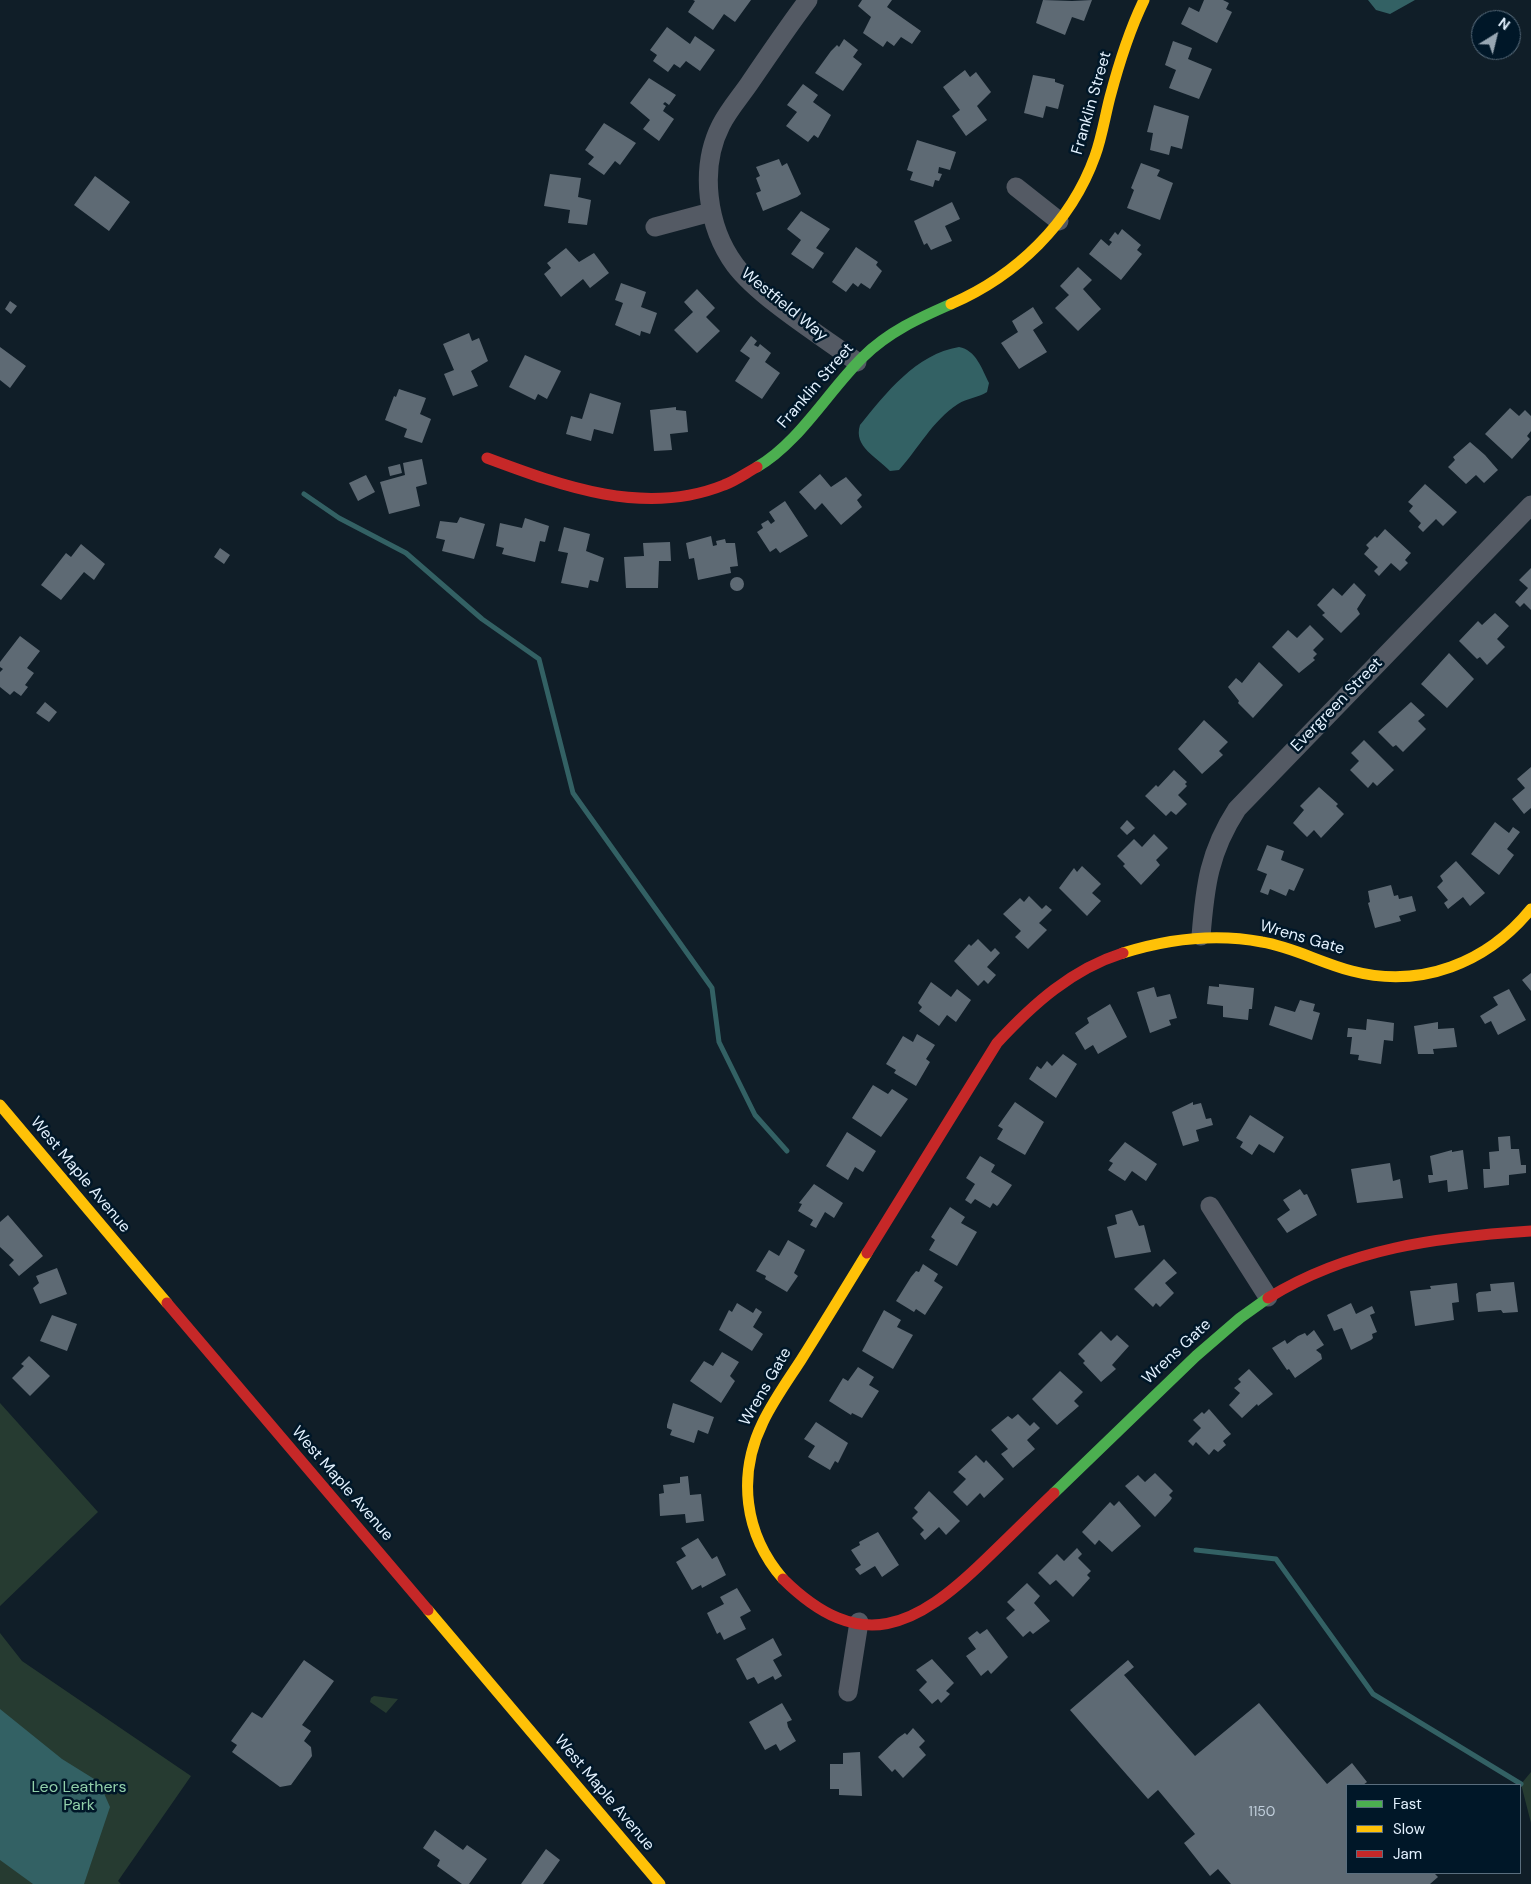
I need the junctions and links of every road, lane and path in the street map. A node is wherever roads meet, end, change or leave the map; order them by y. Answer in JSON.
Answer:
{"nodes":[{"id":1,"x":808,"y":0,"type":"edge"},
{"id":2,"x":1144,"y":0,"type":"edge"},
{"id":3,"x":1016,"y":187,"type":"dead end"},
{"id":4,"x":711,"y":212,"type":"junction"},
{"id":5,"x":1059,"y":221,"type":"junction"},
{"id":6,"x":655,"y":227,"type":"dead end"},
{"id":7,"x":857,"y":362,"type":"junction"},
{"id":8,"x":487,"y":458,"type":"dead end"},
{"id":9,"x":1531,"y":505,"type":"edge"},
{"id":10,"x":1531,"y":909,"type":"edge"},
{"id":11,"x":1201,"y":936,"type":"junction"},
{"id":12,"x":0,"y":1105,"type":"edge"},
{"id":13,"x":1210,"y":1206,"type":"dead end"},
{"id":14,"x":1531,"y":1231,"type":"edge"},
{"id":15,"x":1268,"y":1297,"type":"junction"},
{"id":16,"x":859,"y":1622,"type":"junction"},
{"id":17,"x":848,"y":1692,"type":"dead end"},
{"id":18,"x":660,"y":1884,"type":"edge"}],
"edges":[{"from":1,"to":4,"type":"street","name":"Westfield Way"},
{"from":2,"to":5,"type":"street","name":"Franklin Street"},
{"from":3,"to":5,"type":"street"},
{"from":4,"to":6,"type":"street"},
{"from":4,"to":7,"type":"street","name":"Westfield Way"},
{"from":5,"to":7,"type":"street","name":"Franklin Street"},
{"from":7,"to":8,"type":"street","name":"Franklin Street"},
{"from":9,"to":11,"type":"street","name":"Evergreen Street"},
{"from":10,"to":11,"type":"street","name":"Wrens Gate"},
{"from":11,"to":16,"type":"street","name":"Wrens Gate"},
{"from":12,"to":18,"type":"street","name":"West Maple Avenue"},
{"from":13,"to":15,"type":"street"},
{"from":14,"to":15,"type":"street","name":"Wrens Gate"},
{"from":15,"to":16,"type":"street","name":"Wrens Gate"},
{"from":16,"to":17,"type":"street"}]}
